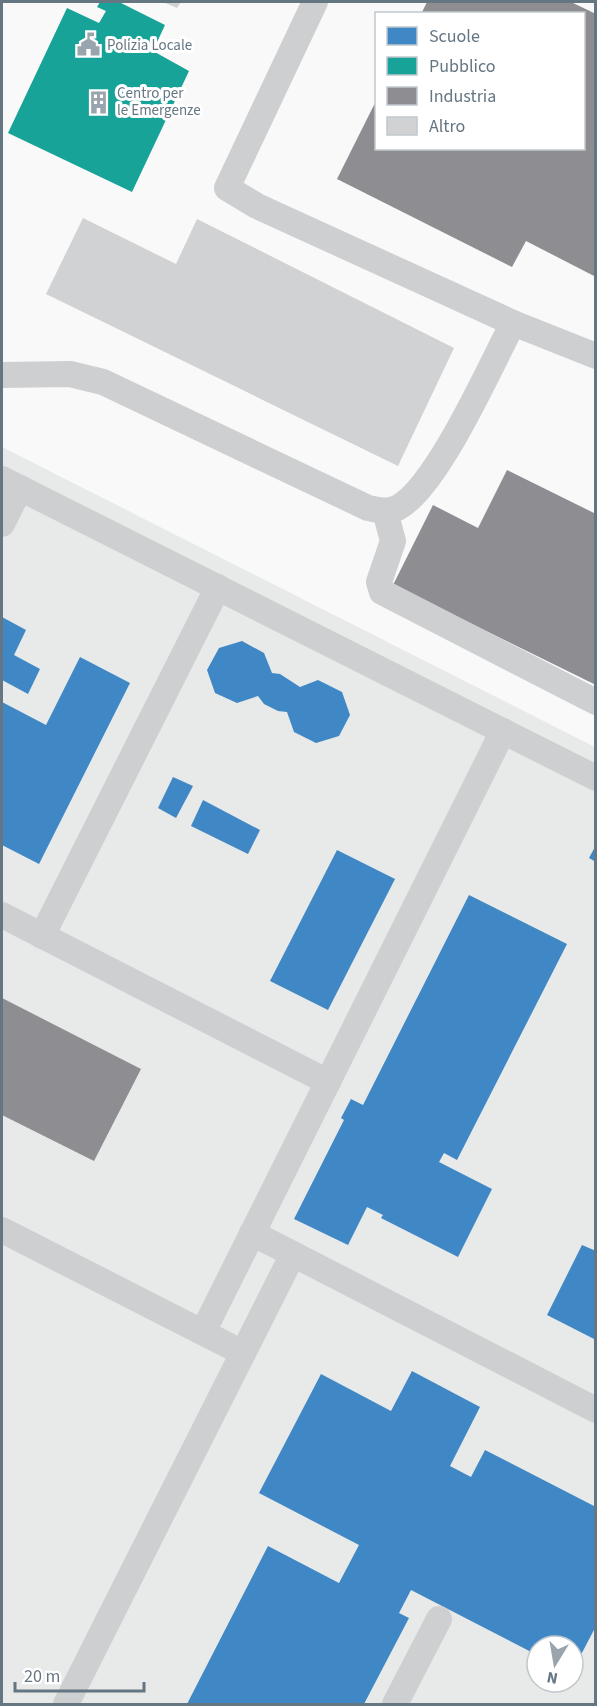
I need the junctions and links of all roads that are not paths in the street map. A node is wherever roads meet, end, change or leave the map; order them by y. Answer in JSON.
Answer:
{"nodes":[{"id":1,"x":315,"y":2,"type":"edge"},
{"id":2,"x":513,"y":322,"type":"junction"},
{"id":3,"x":596,"y":356,"type":"edge"},
{"id":4,"x":2,"y":375,"type":"edge"},
{"id":5,"x":11,"y":483,"type":"edge"},
{"id":6,"x":386,"y":511,"type":"junction"},
{"id":7,"x":2,"y":524,"type":"edge"},
{"id":8,"x":218,"y":587,"type":"junction"},
{"id":9,"x":596,"y":702,"type":"edge"},
{"id":10,"x":502,"y":732,"type":"junction"},
{"id":11,"x":596,"y":778,"type":"edge"},
{"id":12,"x":2,"y":915,"type":"edge"},
{"id":13,"x":42,"y":936,"type":"junction"},
{"id":14,"x":328,"y":1082,"type":"junction"},
{"id":15,"x":2,"y":1230,"type":"edge"},
{"id":16,"x":252,"y":1233,"type":"junction"},
{"id":17,"x":293,"y":1254,"type":"junction"},
{"id":18,"x":203,"y":1332,"type":"junction"},
{"id":19,"x":243,"y":1353,"type":"junction"},
{"id":20,"x":596,"y":1410,"type":"edge"},
{"id":21,"x":439,"y":1619,"type":"dead end"},
{"id":22,"x":66,"y":1704,"type":"edge"},
{"id":23,"x":395,"y":1704,"type":"edge"}],
"edges":[{"from":1,"to":2,"type":"lane"},
{"from":2,"to":3,"type":"lane"},
{"from":2,"to":6,"type":"lane"},
{"from":4,"to":6,"type":"lane"},
{"from":5,"to":7,"type":"lane"},
{"from":5,"to":8,"type":"lane"},
{"from":6,"to":9,"type":"lane"},
{"from":8,"to":10,"type":"lane"},
{"from":8,"to":13,"type":"lane"},
{"from":10,"to":11,"type":"lane"},
{"from":10,"to":14,"type":"lane"},
{"from":12,"to":13,"type":"lane"},
{"from":13,"to":14,"type":"lane"},
{"from":14,"to":16,"type":"lane"},
{"from":15,"to":18,"type":"lane"},
{"from":16,"to":17,"type":"lane"},
{"from":16,"to":18,"type":"lane"},
{"from":17,"to":19,"type":"lane"},
{"from":17,"to":20,"type":"lane"},
{"from":18,"to":19,"type":"lane"},
{"from":19,"to":22,"type":"lane"},
{"from":21,"to":23,"type":"lane"}]}
